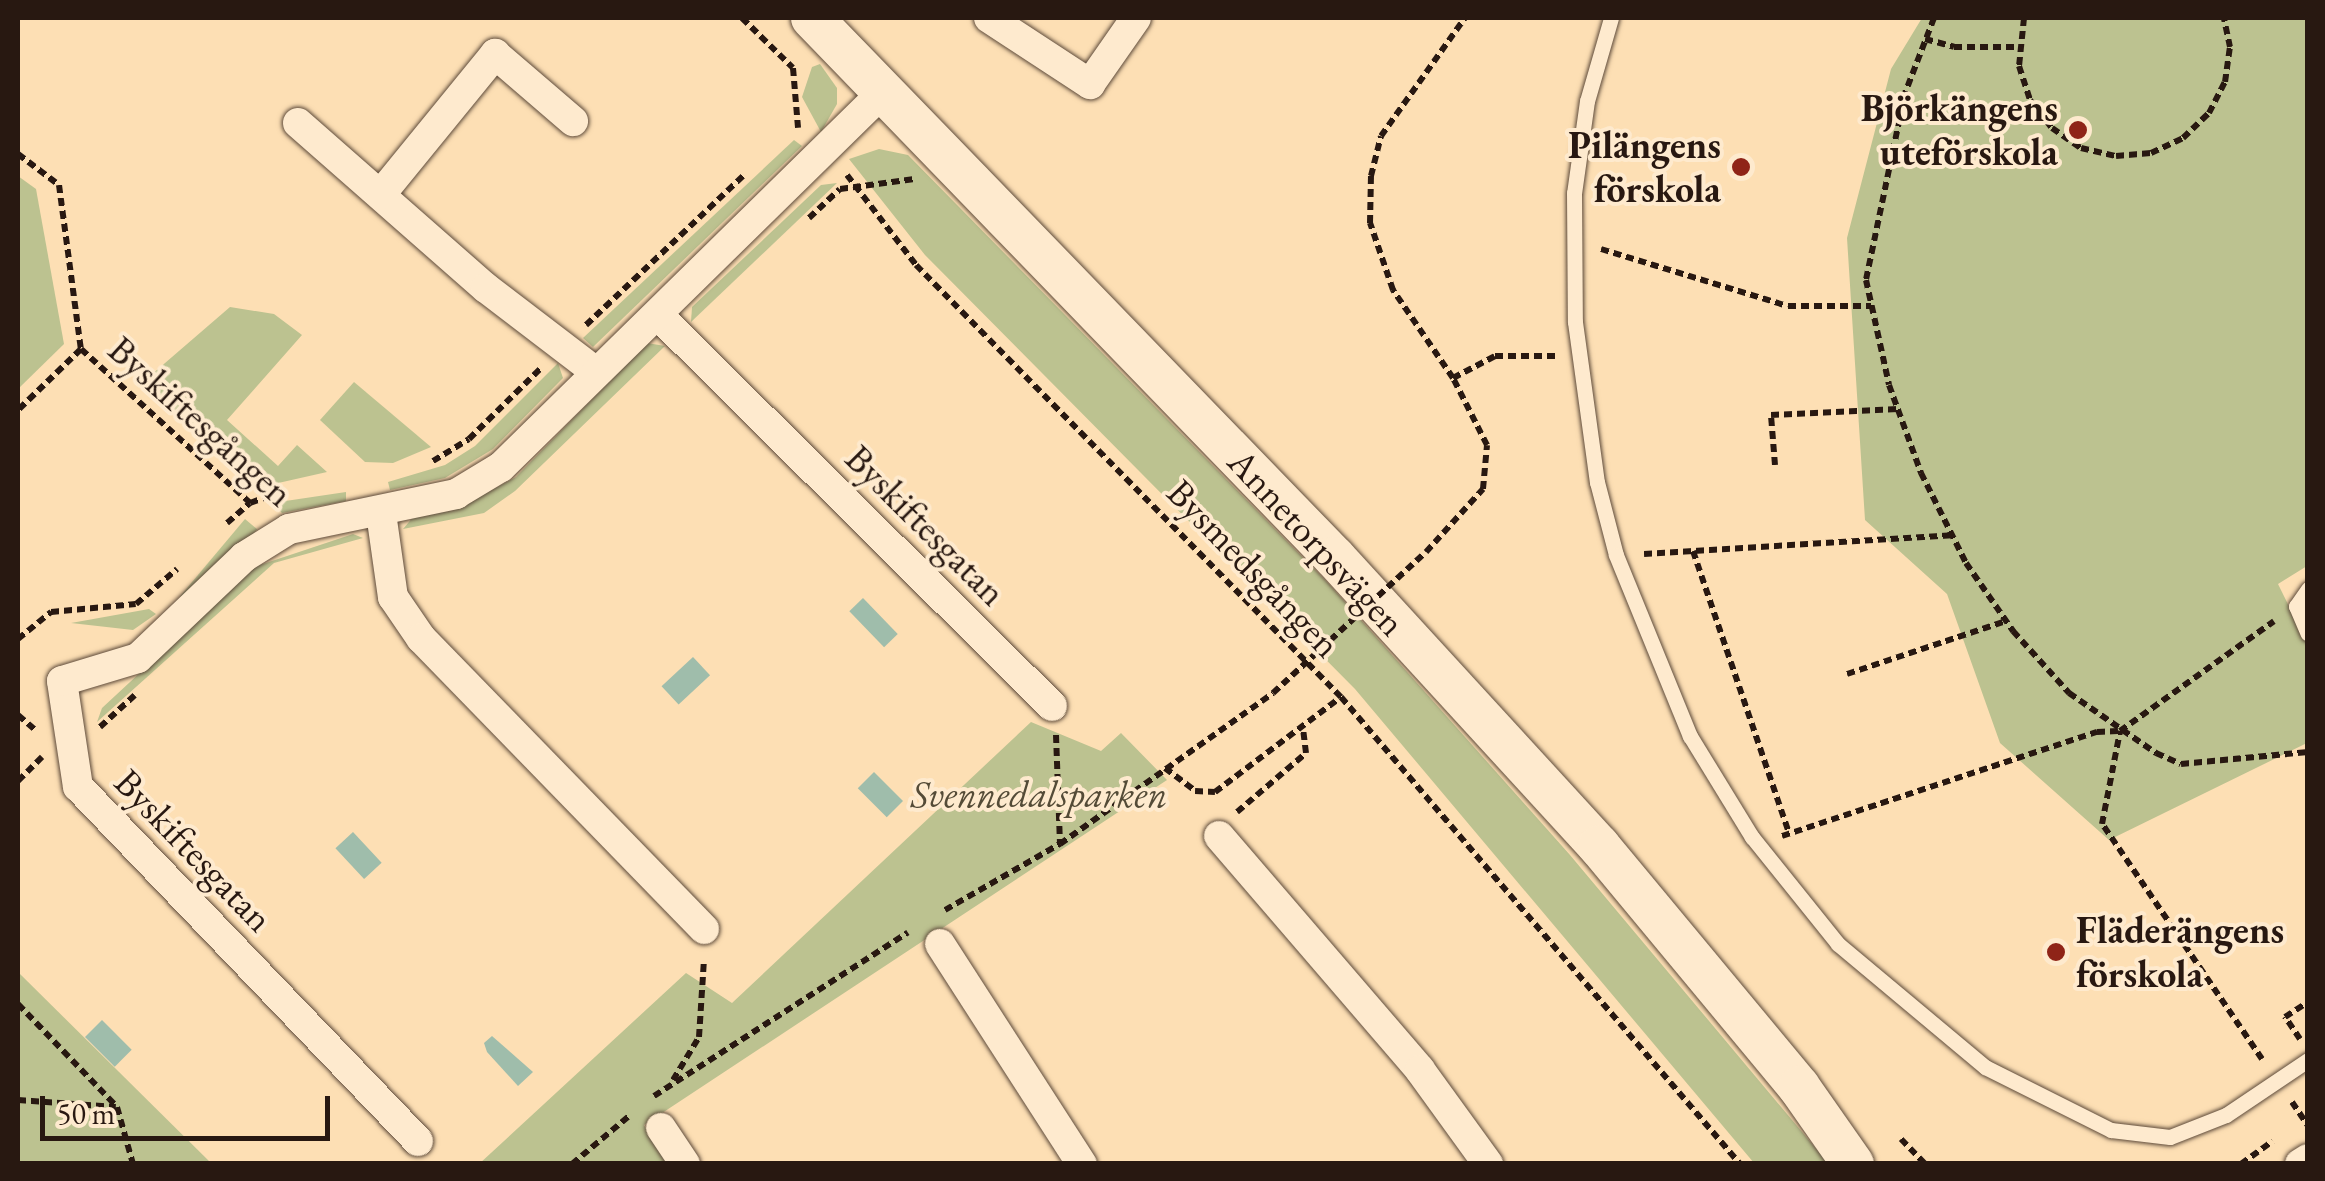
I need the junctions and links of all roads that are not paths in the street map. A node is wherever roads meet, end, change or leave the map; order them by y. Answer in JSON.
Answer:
{"nodes":[{"id":1,"x":812,"y":18,"type":"edge"},
{"id":2,"x":989,"y":18,"type":"edge"},
{"id":3,"x":1136,"y":18,"type":"edge"},
{"id":4,"x":1612,"y":18,"type":"edge"},
{"id":5,"x":883,"y":92,"type":"junction"},
{"id":6,"x":574,"y":120,"type":"dead end"},
{"id":7,"x":298,"y":123,"type":"dead end"},
{"id":8,"x":381,"y":194,"type":"junction"},
{"id":9,"x":658,"y":315,"type":"junction"},
{"id":10,"x":596,"y":372,"type":"junction"},
{"id":11,"x":382,"y":513,"type":"junction"},
{"id":12,"x":2308,"y":589,"type":"edge"},
{"id":13,"x":2308,"y":634,"type":"edge"},
{"id":14,"x":1052,"y":706,"type":"road end"},
{"id":15,"x":1219,"y":836,"type":"road end"},
{"id":16,"x":704,"y":929,"type":"road end"},
{"id":17,"x":940,"y":944,"type":"dead end"},
{"id":18,"x":2308,"y":1060,"type":"edge"},
{"id":19,"x":1800,"y":1087,"type":"junction"},
{"id":20,"x":661,"y":1128,"type":"dead end"},
{"id":21,"x":418,"y":1141,"type":"dead end"},
{"id":22,"x":1891,"y":1151,"type":"edge"},
{"id":23,"x":2308,"y":1159,"type":"edge"},
{"id":24,"x":685,"y":1164,"type":"edge"},
{"id":25,"x":1082,"y":1164,"type":"edge"},
{"id":26,"x":1488,"y":1164,"type":"edge"},
{"id":27,"x":1853,"y":1164,"type":"edge"},
{"id":28,"x":2300,"y":1164,"type":"edge"}],
"edges":[{"from":1,"to":5,"type":"main road","name":"Annetorpsvägen"},
{"from":2,"to":3,"type":"street"},
{"from":4,"to":18,"type":"lane"},
{"from":5,"to":9,"type":"street","name":"Byskiftesgatan"},
{"from":5,"to":19,"type":"main road","name":"Annetorpsvägen"},
{"from":6,"to":8,"type":"street"},
{"from":7,"to":8,"type":"street"},
{"from":8,"to":10,"type":"street"},
{"from":9,"to":10,"type":"street","name":"Byskiftesgatan"},
{"from":9,"to":14,"type":"street","name":"Byskiftesgatan"},
{"from":10,"to":11,"type":"street","name":"Byskiftesgatan"},
{"from":11,"to":16,"type":"street"},
{"from":11,"to":21,"type":"street","name":"Byskiftesgatan"},
{"from":12,"to":13,"type":"lane"},
{"from":15,"to":26,"type":"street"},
{"from":17,"to":25,"type":"street"},
{"from":19,"to":22,"type":"main road","name":"Annetorpsvägen"},
{"from":19,"to":27,"type":"main road","name":"Annetorpsvägen"},
{"from":20,"to":24,"type":"street"},
{"from":23,"to":28,"type":"street"}]}
